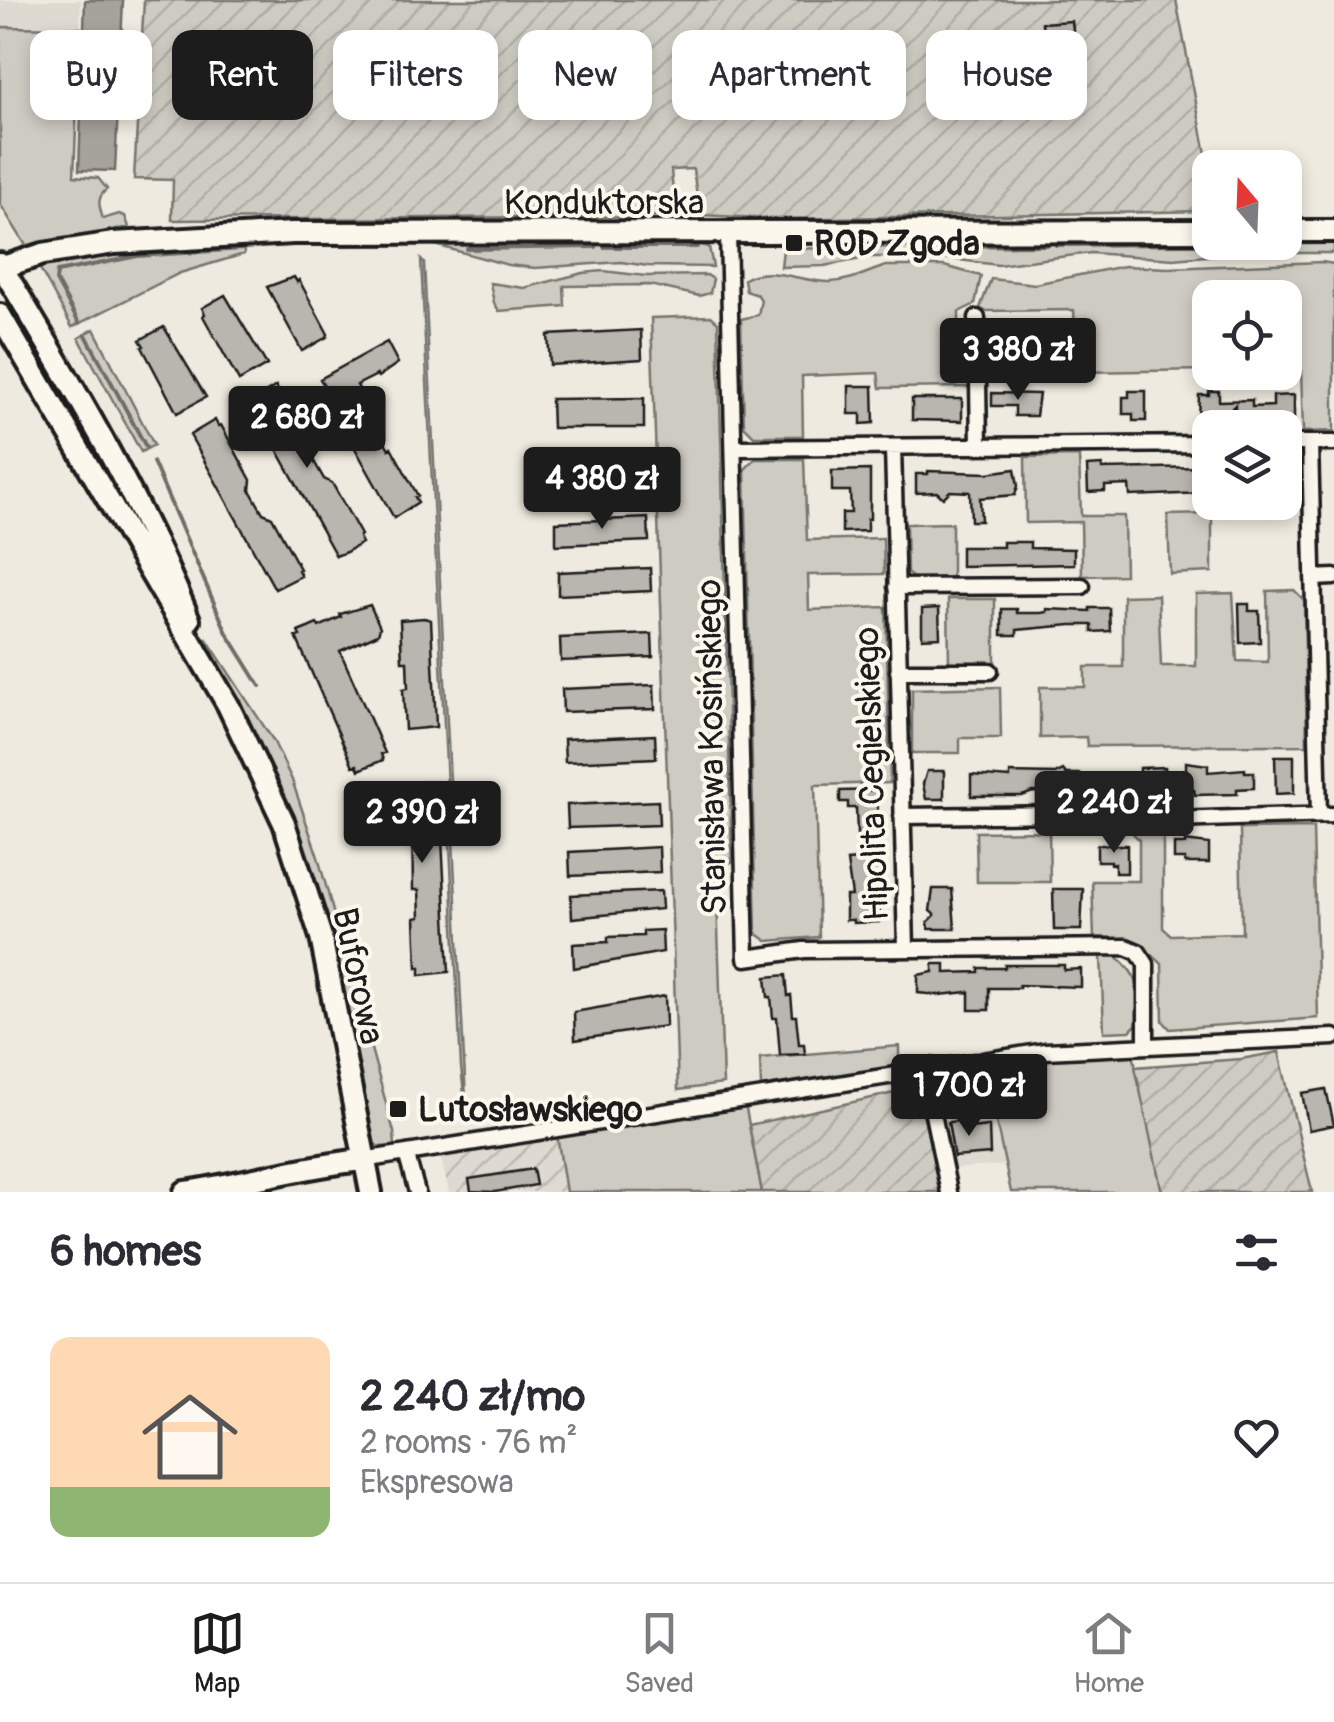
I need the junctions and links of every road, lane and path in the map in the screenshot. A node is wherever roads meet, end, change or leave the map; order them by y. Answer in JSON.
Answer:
{"nodes":[{"id":1,"x":1302,"y":231,"type":"edge"},
{"id":2,"x":1334,"y":231,"type":"edge"},
{"id":3,"x":1192,"y":232,"type":"edge"},
{"id":4,"x":728,"y":234,"type":"junction"},
{"id":5,"x":0,"y":268,"type":"edge"},
{"id":6,"x":0,"y":315,"type":"edge"},
{"id":7,"x":977,"y":318,"type":"dead end"},
{"id":8,"x":1302,"y":443,"type":"edge"},
{"id":9,"x":1310,"y":443,"type":"junction"},
{"id":10,"x":1334,"y":443,"type":"edge"},
{"id":11,"x":1192,"y":444,"type":"edge"},
{"id":12,"x":979,"y":446,"type":"junction"},
{"id":13,"x":893,"y":447,"type":"junction"},
{"id":14,"x":734,"y":448,"type":"junction"},
{"id":15,"x":1313,"y":578,"type":"junction"},
{"id":16,"x":1334,"y":578,"type":"edge"},
{"id":17,"x":1082,"y":586,"type":"dead end"},
{"id":18,"x":896,"y":587,"type":"junction"},
{"id":19,"x":898,"y":671,"type":"junction"},
{"id":20,"x":990,"y":672,"type":"dead end"},
{"id":21,"x":210,"y":673,"type":"junction"},
{"id":22,"x":1317,"y":679,"type":"junction"},
{"id":23,"x":1334,"y":679,"type":"edge"},
{"id":24,"x":902,"y":816,"type":"junction"},
{"id":25,"x":1327,"y":816,"type":"edge"},
{"id":26,"x":906,"y":948,"type":"junction"},
{"id":27,"x":1334,"y":1037,"type":"edge"},
{"id":28,"x":1146,"y":1044,"type":"junction"},
{"id":29,"x":935,"y":1066,"type":"junction"},
{"id":30,"x":406,"y":1153,"type":"junction"},
{"id":31,"x":363,"y":1160,"type":"junction"},
{"id":32,"x":185,"y":1192,"type":"edge"},
{"id":33,"x":370,"y":1192,"type":"edge"},
{"id":34,"x":417,"y":1192,"type":"edge"},
{"id":35,"x":949,"y":1192,"type":"edge"}],
"edges":[{"from":1,"to":2,"type":"street"},
{"from":3,"to":4,"type":"street","name":"Konduktorska"},
{"from":4,"to":5,"type":"street","name":"Konduktorska"},
{"from":4,"to":14,"type":"street","name":"Stanisława Kosińskiego"},
{"from":5,"to":21,"type":"street","name":"Buforowa"},
{"from":6,"to":21,"type":"street","name":"Buforowa"},
{"from":7,"to":12,"type":"street"},
{"from":8,"to":9,"type":"street"},
{"from":9,"to":10,"type":"street"},
{"from":9,"to":15,"type":"street"},
{"from":11,"to":12,"type":"street"},
{"from":12,"to":13,"type":"street"},
{"from":13,"to":14,"type":"street"},
{"from":13,"to":18,"type":"street","name":"Hipolita Cegielskiego"},
{"from":14,"to":26,"type":"street","name":"Stanisława Kosińskiego"},
{"from":15,"to":16,"type":"street"},
{"from":15,"to":22,"type":"street"},
{"from":17,"to":18,"type":"street","name":"Hipolita Cegielskiego"},
{"from":18,"to":19,"type":"street","name":"Hipolita Cegielskiego"},
{"from":19,"to":20,"type":"street"},
{"from":19,"to":24,"type":"street","name":"Hipolita Cegielskiego"},
{"from":21,"to":31,"type":"street","name":"Buforowa"},
{"from":22,"to":23,"type":"street"},
{"from":22,"to":25,"type":"street"},
{"from":24,"to":25,"type":"street"},
{"from":24,"to":26,"type":"street","name":"Hipolita Cegielskiego"},
{"from":26,"to":28,"type":"street","name":"Hipolita Cegielskiego"},
{"from":27,"to":28,"type":"street"},
{"from":28,"to":29,"type":"street"},
{"from":29,"to":30,"type":"street"},
{"from":29,"to":35,"type":"street"},
{"from":30,"to":31,"type":"street"},
{"from":30,"to":34,"type":"street"},
{"from":31,"to":32,"type":"street"},
{"from":31,"to":33,"type":"street","name":"Buforowa"}]}
